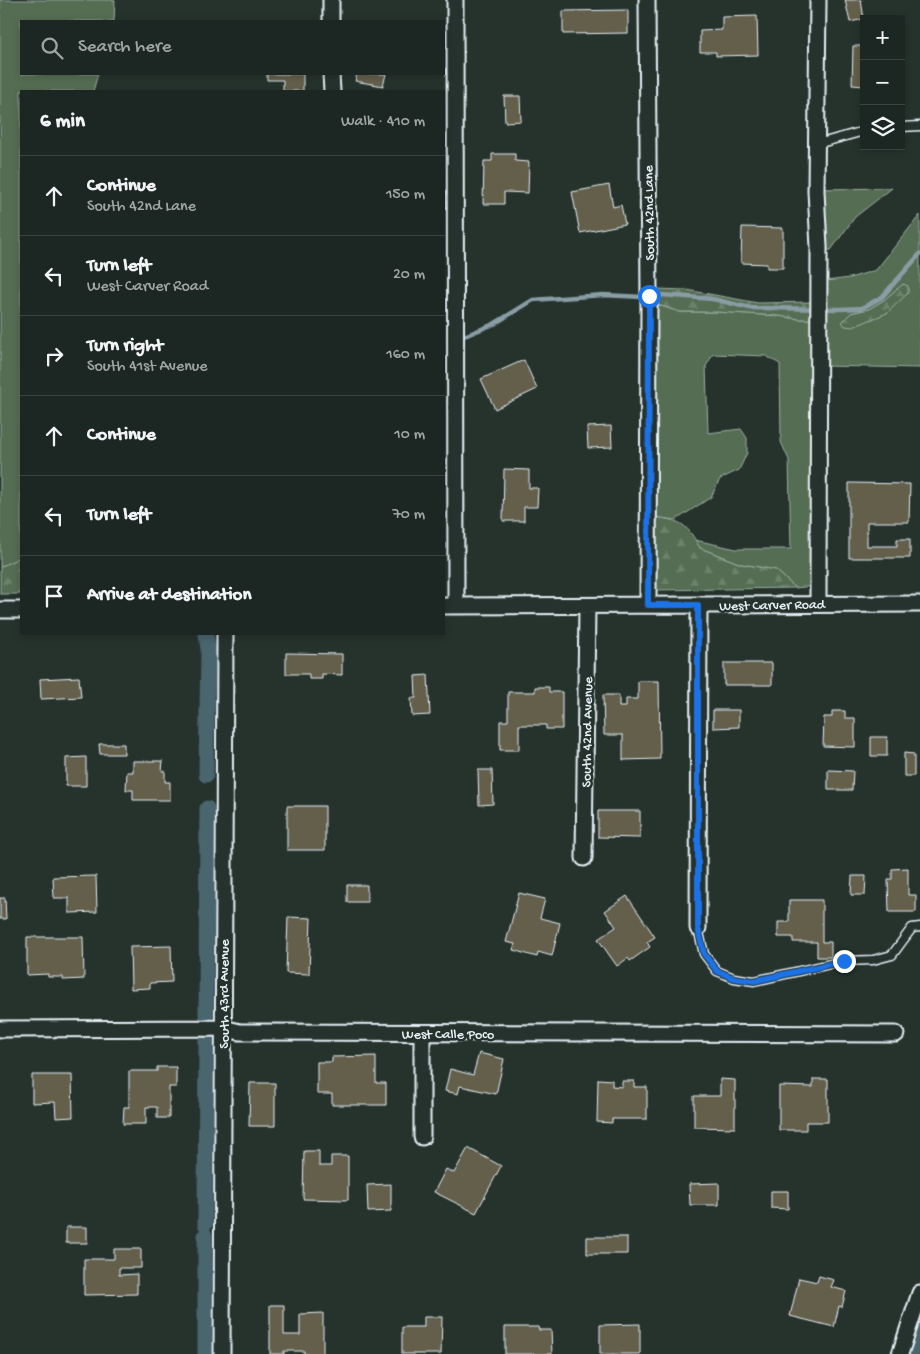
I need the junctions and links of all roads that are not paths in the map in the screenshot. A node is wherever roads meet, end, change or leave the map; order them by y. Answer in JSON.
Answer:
{"nodes":[{"id":1,"x":331,"y":0,"type":"edge"},
{"id":2,"x":455,"y":0,"type":"edge"},
{"id":3,"x":647,"y":0,"type":"edge"},
{"id":4,"x":818,"y":0,"type":"edge"},
{"id":5,"x":331,"y":20,"type":"edge"},
{"id":6,"x":331,"y":75,"type":"edge"},
{"id":7,"x":332,"y":90,"type":"edge"},
{"id":8,"x":920,"y":126,"type":"edge"},
{"id":9,"x":905,"y":127,"type":"edge"},
{"id":10,"x":860,"y":132,"type":"edge"},
{"id":11,"x":817,"y":144,"type":"junction"},
{"id":12,"x":818,"y":604,"type":"junction"},
{"id":13,"x":920,"y":604,"type":"edge"},
{"id":14,"x":648,"y":605,"type":"junction"},
{"id":15,"x":698,"y":605,"type":"junction"},
{"id":16,"x":450,"y":606,"type":"edge"},
{"id":17,"x":587,"y":606,"type":"junction"},
{"id":18,"x":0,"y":610,"type":"edge"},
{"id":19,"x":20,"y":610,"type":"edge"},
{"id":20,"x":226,"y":635,"type":"edge"},
{"id":21,"x":584,"y":858,"type":"dead end"},
{"id":22,"x":920,"y":927,"type":"edge"},
{"id":23,"x":698,"y":928,"type":"joint"},
{"id":24,"x":224,"y":1028,"type":"junction"},
{"id":25,"x":0,"y":1029,"type":"edge"},
{"id":26,"x":422,"y":1033,"type":"junction"},
{"id":27,"x":896,"y":1034,"type":"dead end"},
{"id":28,"x":422,"y":1138,"type":"dead end"},
{"id":29,"x":920,"y":1292,"type":"edge"},
{"id":30,"x":222,"y":1354,"type":"edge"},
{"id":31,"x":900,"y":1354,"type":"edge"}],
"edges":[{"from":1,"to":5,"type":"street"},
{"from":2,"to":16,"type":"street"},
{"from":3,"to":14,"type":"street","name":"South 42nd Lane"},
{"from":4,"to":11,"type":"street"},
{"from":6,"to":7,"type":"street"},
{"from":8,"to":9,"type":"lane"},
{"from":10,"to":11,"type":"lane"},
{"from":11,"to":12,"type":"street"},
{"from":12,"to":13,"type":"street","name":"West Carver Road"},
{"from":12,"to":15,"type":"street","name":"West Carver Road"},
{"from":14,"to":15,"type":"street","name":"West Carver Road"},
{"from":14,"to":17,"type":"street","name":"West Carver Road"},
{"from":15,"to":23,"type":"street"},
{"from":16,"to":17,"type":"street","name":"West Carver Road"},
{"from":17,"to":21,"type":"street","name":"South 42nd Avenue"},
{"from":18,"to":19,"type":"street"},
{"from":20,"to":24,"type":"street","name":"South 43rd Avenue"},
{"from":22,"to":23,"type":"lane"},
{"from":24,"to":25,"type":"street","name":"West Calle Poco"},
{"from":24,"to":26,"type":"street","name":"West Calle Poco"},
{"from":24,"to":30,"type":"street","name":"South 43rd Avenue"},
{"from":26,"to":27,"type":"street","name":"West Calle Poco"},
{"from":26,"to":28,"type":"street"},
{"from":29,"to":31,"type":"street"}]}
